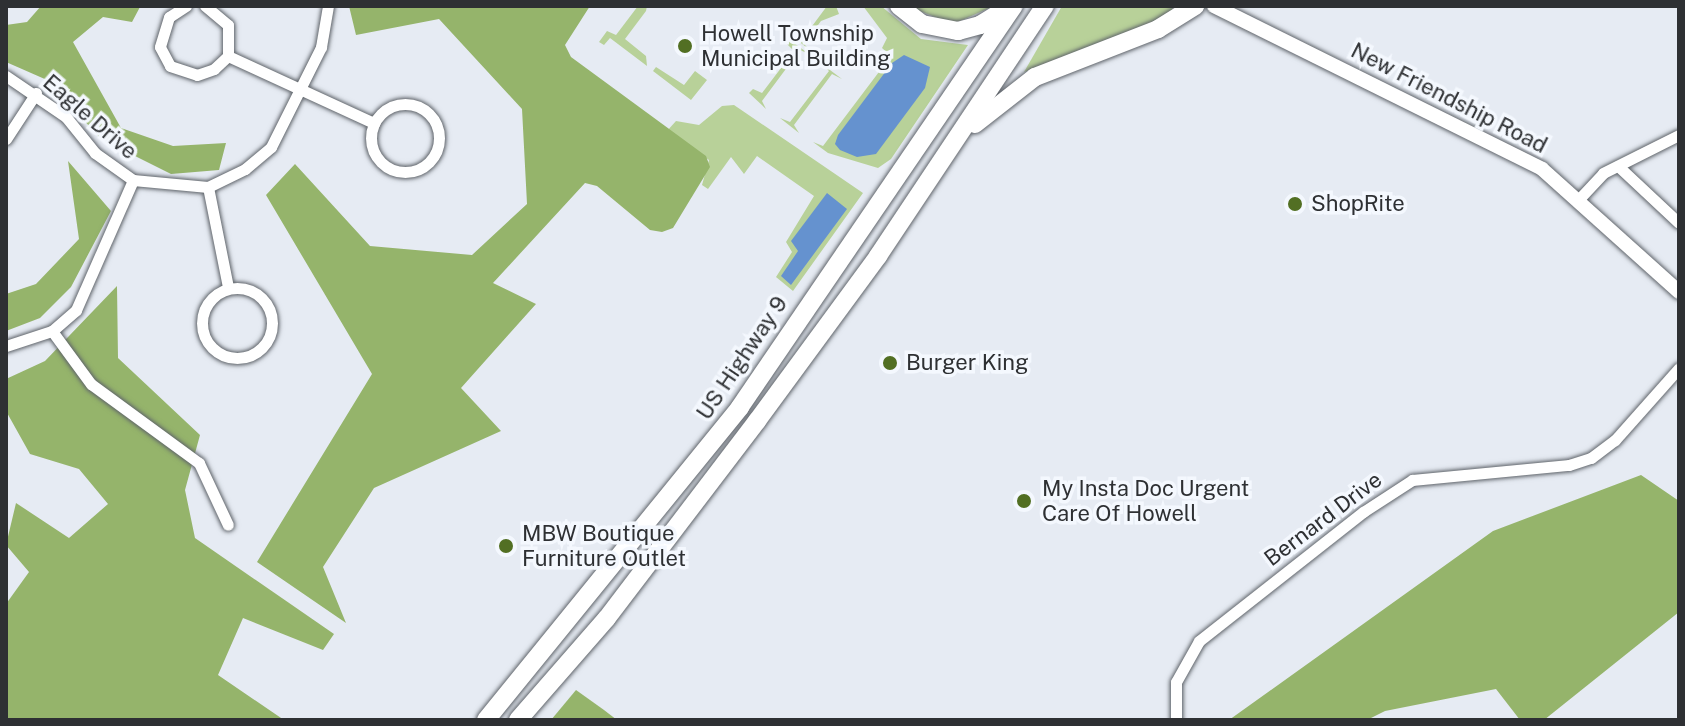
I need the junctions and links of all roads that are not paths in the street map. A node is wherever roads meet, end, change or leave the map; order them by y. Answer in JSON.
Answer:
{"nodes":[{"id":1,"x":186,"y":6,"type":"edge"},
{"id":2,"x":205,"y":6,"type":"edge"},
{"id":3,"x":328,"y":6,"type":"edge"},
{"id":4,"x":899,"y":6,"type":"edge"},
{"id":5,"x":1012,"y":6,"type":"edge"},
{"id":6,"x":1045,"y":6,"type":"edge"},
{"id":7,"x":1195,"y":6,"type":"edge"},
{"id":8,"x":1214,"y":6,"type":"edge"},
{"id":9,"x":228,"y":56,"type":"junction"},
{"id":10,"x":6,"y":76,"type":"edge"},
{"id":11,"x":303,"y":90,"type":"junction"},
{"id":12,"x":36,"y":93,"type":"junction"},
{"id":13,"x":374,"y":123,"type":"junction"},
{"id":14,"x":1679,"y":135,"type":"edge"},
{"id":15,"x":6,"y":139,"type":"edge"},
{"id":16,"x":953,"y":146,"type":"junction"},
{"id":17,"x":1618,"y":166,"type":"junction"},
{"id":18,"x":133,"y":180,"type":"junction"},
{"id":19,"x":208,"y":187,"type":"junction"},
{"id":20,"x":1579,"y":199,"type":"junction"},
{"id":21,"x":1679,"y":223,"type":"edge"},
{"id":22,"x":228,"y":287,"type":"junction"},
{"id":23,"x":1679,"y":292,"type":"edge"},
{"id":24,"x":52,"y":331,"type":"junction"},
{"id":25,"x":6,"y":346,"type":"edge"},
{"id":26,"x":1679,"y":368,"type":"edge"},
{"id":27,"x":228,"y":525,"type":"dead end"},
{"id":28,"x":486,"y":720,"type":"edge"},
{"id":29,"x":518,"y":720,"type":"edge"},
{"id":30,"x":1176,"y":720,"type":"edge"}],
"edges":[{"from":1,"to":9,"type":"street"},
{"from":2,"to":9,"type":"street"},
{"from":3,"to":11,"type":"street"},
{"from":4,"to":5,"type":"highway"},
{"from":5,"to":28,"type":"highway","name":"US Highway 9"},
{"from":6,"to":16,"type":"highway","name":"US Highway 9"},
{"from":7,"to":16,"type":"highway"},
{"from":8,"to":20,"type":"street","name":"New Friendship Road"},
{"from":9,"to":11,"type":"street"},
{"from":10,"to":12,"type":"street","name":"Eagle Drive"},
{"from":11,"to":13,"type":"street"},
{"from":11,"to":19,"type":"street"},
{"from":12,"to":15,"type":"street"},
{"from":12,"to":18,"type":"street","name":"Eagle Drive"},
{"from":13,"to":13,"type":"street"},
{"from":14,"to":17,"type":"street"},
{"from":16,"to":29,"type":"highway","name":"US Highway 9"},
{"from":17,"to":20,"type":"street"},
{"from":17,"to":21,"type":"street"},
{"from":18,"to":19,"type":"street","name":"Eagle Drive"},
{"from":18,"to":24,"type":"street"},
{"from":19,"to":22,"type":"street"},
{"from":20,"to":23,"type":"street","name":"New Friendship Road"},
{"from":22,"to":22,"type":"street"},
{"from":24,"to":25,"type":"street"},
{"from":24,"to":27,"type":"street"},
{"from":26,"to":30,"type":"street","name":"Bernard Drive"}]}
